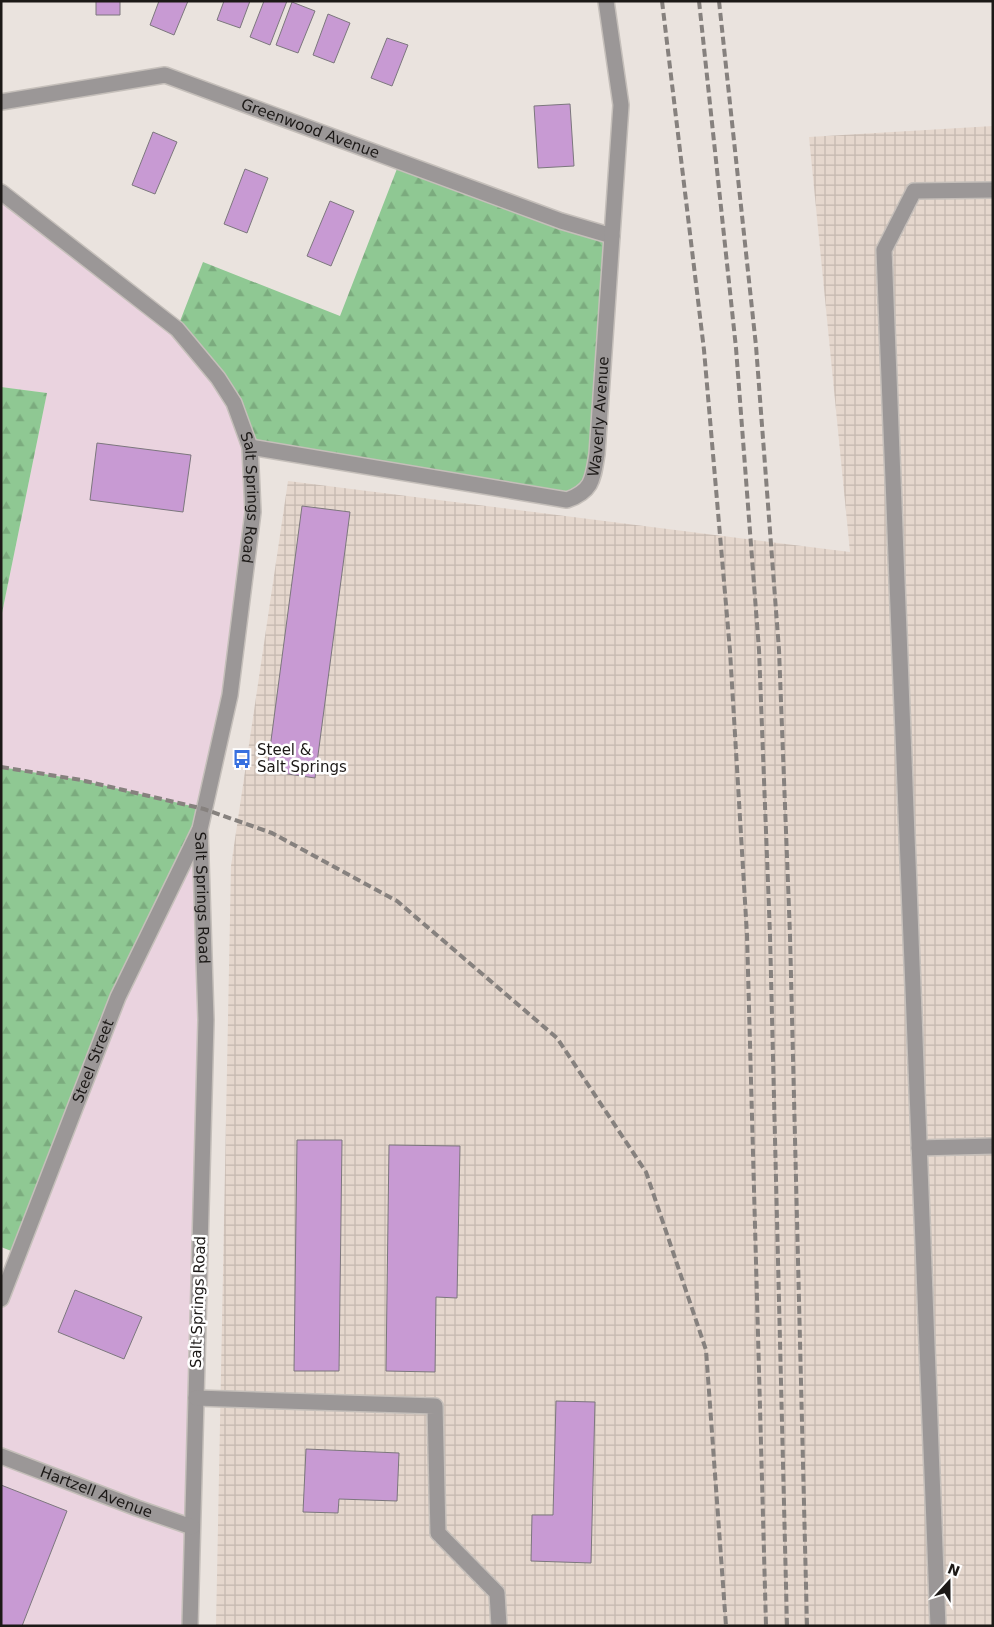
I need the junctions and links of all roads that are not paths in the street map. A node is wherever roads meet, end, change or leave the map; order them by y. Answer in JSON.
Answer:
{"nodes":[{"id":1,"x":606,"y":1,"type":"edge"},
{"id":2,"x":1,"y":102,"type":"edge"},
{"id":3,"x":993,"y":190,"type":"edge"},
{"id":4,"x":1,"y":192,"type":"edge"},
{"id":5,"x":612,"y":236,"type":"junction"},
{"id":6,"x":250,"y":447,"type":"junction"},
{"id":7,"x":200,"y":829,"type":"junction"},
{"id":8,"x":993,"y":1146,"type":"edge"},
{"id":9,"x":919,"y":1148,"type":"junction"},
{"id":10,"x":1,"y":1300,"type":"edge"},
{"id":11,"x":196,"y":1398,"type":"junction"},
{"id":12,"x":1,"y":1456,"type":"edge"},
{"id":13,"x":192,"y":1527,"type":"junction"},
{"id":14,"x":190,"y":1626,"type":"edge"},
{"id":15,"x":499,"y":1626,"type":"edge"},
{"id":16,"x":938,"y":1626,"type":"edge"}],
"edges":[{"from":1,"to":5,"type":"street","name":"Waverly Avenue"},
{"from":2,"to":5,"type":"street","name":"Greenwood Avenue"},
{"from":3,"to":9,"type":"street"},
{"from":4,"to":6,"type":"street","name":"Salt Springs Road"},
{"from":5,"to":6,"type":"street","name":"Waverly Avenue"},
{"from":6,"to":7,"type":"street","name":"Salt Springs Road"},
{"from":7,"to":10,"type":"street","name":"Steel Street"},
{"from":7,"to":11,"type":"street","name":"Salt Springs Road"},
{"from":8,"to":9,"type":"street"},
{"from":9,"to":16,"type":"street"},
{"from":11,"to":13,"type":"street","name":"Salt Springs Road"},
{"from":11,"to":15,"type":"street"},
{"from":12,"to":13,"type":"street","name":"Hartzell Avenue"},
{"from":13,"to":14,"type":"street","name":"Salt Springs Road"}]}
